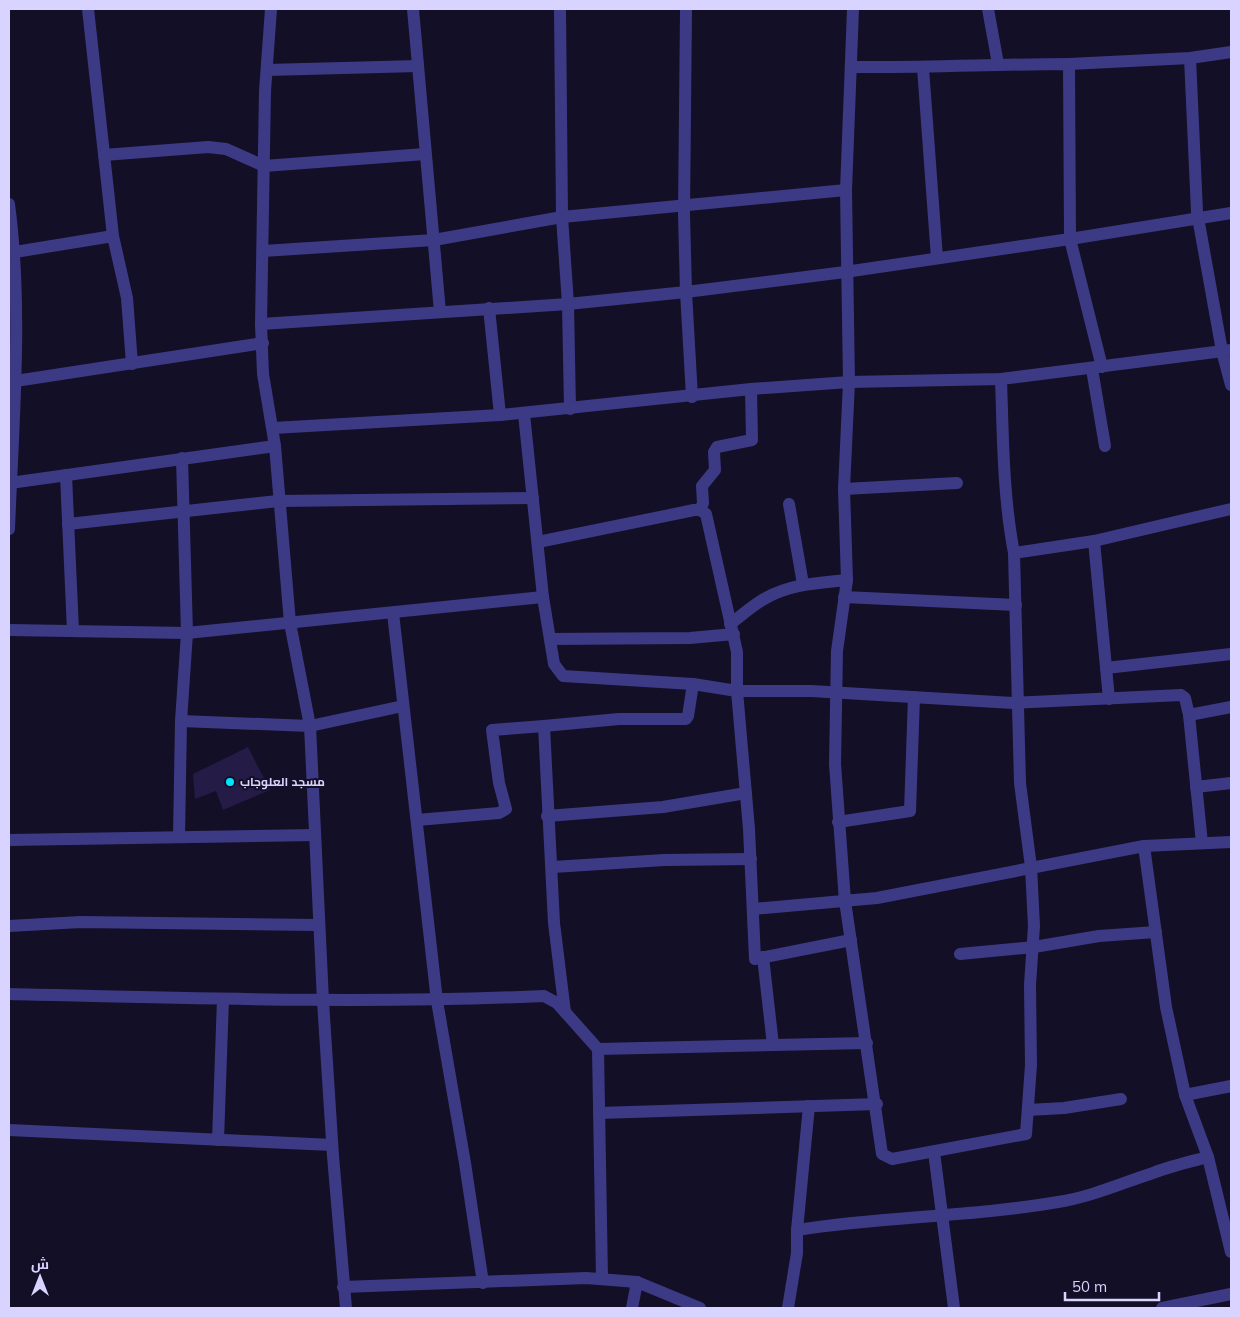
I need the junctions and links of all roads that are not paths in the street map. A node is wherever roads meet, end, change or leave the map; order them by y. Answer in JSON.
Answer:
{"nodes":[{"id":1,"x":88,"y":9,"type":"edge"},
{"id":2,"x":271,"y":9,"type":"edge"},
{"id":3,"x":413,"y":9,"type":"edge"},
{"id":4,"x":560,"y":9,"type":"edge"},
{"id":5,"x":686,"y":9,"type":"edge"},
{"id":6,"x":853,"y":9,"type":"edge"},
{"id":7,"x":988,"y":9,"type":"edge"},
{"id":8,"x":1231,"y":52,"type":"edge"},
{"id":9,"x":1190,"y":58,"type":"junction"},
{"id":10,"x":998,"y":64,"type":"junction"},
{"id":11,"x":1070,"y":64,"type":"junction"},
{"id":12,"x":418,"y":66,"type":"junction"},
{"id":13,"x":852,"y":67,"type":"junction"},
{"id":14,"x":923,"y":68,"type":"junction"},
{"id":15,"x":267,"y":70,"type":"junction"},
{"id":16,"x":425,"y":154,"type":"junction"},
{"id":17,"x":104,"y":155,"type":"junction"},
{"id":18,"x":264,"y":166,"type":"junction"},
{"id":19,"x":846,"y":190,"type":"junction"},
{"id":20,"x":9,"y":204,"type":"edge"},
{"id":21,"x":686,"y":206,"type":"junction"},
{"id":22,"x":1231,"y":214,"type":"edge"},
{"id":23,"x":562,"y":218,"type":"junction"},
{"id":24,"x":1198,"y":219,"type":"junction"},
{"id":25,"x":113,"y":236,"type":"junction"},
{"id":26,"x":1070,"y":239,"type":"junction"},
{"id":27,"x":434,"y":240,"type":"junction"},
{"id":28,"x":262,"y":251,"type":"junction"},
{"id":29,"x":12,"y":252,"type":"edge"},
{"id":30,"x":937,"y":258,"type":"junction"},
{"id":31,"x":845,"y":272,"type":"junction"},
{"id":32,"x":686,"y":292,"type":"junction"},
{"id":33,"x":568,"y":304,"type":"junction"},
{"id":34,"x":489,"y":308,"type":"junction"},
{"id":35,"x":440,"y":312,"type":"junction"},
{"id":36,"x":261,"y":324,"type":"junction"},
{"id":37,"x":262,"y":343,"type":"junction"},
{"id":38,"x":1227,"y":351,"type":"edge"},
{"id":39,"x":132,"y":364,"type":"junction"},
{"id":40,"x":1097,"y":368,"type":"junction"},
{"id":41,"x":1001,"y":379,"type":"junction"},
{"id":42,"x":11,"y":381,"type":"edge"},
{"id":43,"x":849,"y":382,"type":"junction"},
{"id":44,"x":1231,"y":385,"type":"edge"},
{"id":45,"x":751,"y":389,"type":"junction"},
{"id":46,"x":692,"y":397,"type":"junction"},
{"id":47,"x":570,"y":409,"type":"junction"},
{"id":48,"x":524,"y":414,"type":"junction"},
{"id":49,"x":500,"y":415,"type":"junction"},
{"id":50,"x":273,"y":428,"type":"junction"},
{"id":51,"x":275,"y":446,"type":"junction"},
{"id":52,"x":1105,"y":446,"type":"dead end"},
{"id":53,"x":182,"y":458,"type":"junction"},
{"id":54,"x":10,"y":469,"type":"edge"},
{"id":55,"x":66,"y":475,"type":"junction"},
{"id":56,"x":10,"y":483,"type":"junction"},
{"id":57,"x":957,"y":483,"type":"dead end"},
{"id":58,"x":844,"y":489,"type":"junction"},
{"id":59,"x":533,"y":498,"type":"junction"},
{"id":60,"x":278,"y":501,"type":"junction"},
{"id":61,"x":789,"y":504,"type":"dead end"},
{"id":62,"x":1231,"y":509,"type":"edge"},
{"id":63,"x":184,"y":510,"type":"junction"},
{"id":64,"x":700,"y":510,"type":"junction"},
{"id":65,"x":68,"y":524,"type":"junction"},
{"id":66,"x":9,"y":529,"type":"edge"},
{"id":67,"x":1094,"y":541,"type":"junction"},
{"id":68,"x":538,"y":542,"type":"junction"},
{"id":69,"x":1014,"y":553,"type":"junction"},
{"id":70,"x":847,"y":580,"type":"junction"},
{"id":71,"x":804,"y":584,"type":"junction"},
{"id":72,"x":543,"y":597,"type":"junction"},
{"id":73,"x":844,"y":597,"type":"junction"},
{"id":74,"x":1016,"y":605,"type":"junction"},
{"id":75,"x":393,"y":613,"type":"junction"},
{"id":76,"x":290,"y":623,"type":"junction"},
{"id":77,"x":732,"y":629,"type":"junction"},
{"id":78,"x":9,"y":630,"type":"edge"},
{"id":79,"x":73,"y":631,"type":"junction"},
{"id":80,"x":187,"y":633,"type":"junction"},
{"id":81,"x":550,"y":639,"type":"junction"},
{"id":82,"x":1231,"y":654,"type":"edge"},
{"id":83,"x":1106,"y":668,"type":"junction"},
{"id":84,"x":693,"y":684,"type":"junction"},
{"id":85,"x":737,"y":690,"type":"junction"},
{"id":86,"x":836,"y":693,"type":"junction"},
{"id":87,"x":914,"y":697,"type":"junction"},
{"id":88,"x":1109,"y":699,"type":"junction"},
{"id":89,"x":1018,"y":702,"type":"junction"},
{"id":90,"x":403,"y":706,"type":"junction"},
{"id":91,"x":1231,"y":707,"type":"edge"},
{"id":92,"x":1189,"y":715,"type":"junction"},
{"id":93,"x":181,"y":721,"type":"junction"},
{"id":94,"x":310,"y":726,"type":"junction"},
{"id":95,"x":544,"y":726,"type":"junction"},
{"id":96,"x":1231,"y":782,"type":"edge"},
{"id":97,"x":1196,"y":787,"type":"junction"},
{"id":98,"x":746,"y":793,"type":"junction"},
{"id":99,"x":547,"y":816,"type":"junction"},
{"id":100,"x":417,"y":820,"type":"junction"},
{"id":101,"x":838,"y":822,"type":"junction"},
{"id":102,"x":315,"y":835,"type":"junction"},
{"id":103,"x":179,"y":837,"type":"junction"},
{"id":104,"x":9,"y":840,"type":"edge"},
{"id":105,"x":1231,"y":842,"type":"edge"},
{"id":106,"x":1202,"y":843,"type":"junction"},
{"id":107,"x":1144,"y":846,"type":"junction"},
{"id":108,"x":751,"y":859,"type":"junction"},
{"id":109,"x":553,"y":867,"type":"junction"},
{"id":110,"x":1031,"y":867,"type":"junction"},
{"id":111,"x":845,"y":900,"type":"junction"},
{"id":112,"x":753,"y":909,"type":"junction"},
{"id":113,"x":318,"y":925,"type":"junction"},
{"id":114,"x":9,"y":926,"type":"edge"},
{"id":115,"x":1156,"y":932,"type":"junction"},
{"id":116,"x":851,"y":940,"type":"junction"},
{"id":117,"x":1034,"y":947,"type":"junction"},
{"id":118,"x":960,"y":954,"type":"dead end"},
{"id":119,"x":763,"y":958,"type":"junction"},
{"id":120,"x":9,"y":994,"type":"edge"},
{"id":121,"x":223,"y":999,"type":"junction"},
{"id":122,"x":323,"y":1001,"type":"junction"},
{"id":123,"x":437,"y":1001,"type":"junction"},
{"id":124,"x":565,"y":1012,"type":"junction"},
{"id":125,"x":867,"y":1044,"type":"junction"},
{"id":126,"x":773,"y":1045,"type":"junction"},
{"id":127,"x":598,"y":1049,"type":"junction"},
{"id":128,"x":1231,"y":1086,"type":"edge"},
{"id":129,"x":1185,"y":1094,"type":"junction"},
{"id":130,"x":1121,"y":1099,"type":"dead end"},
{"id":131,"x":877,"y":1104,"type":"junction"},
{"id":132,"x":808,"y":1106,"type":"junction"},
{"id":133,"x":1028,"y":1110,"type":"junction"},
{"id":134,"x":599,"y":1113,"type":"junction"},
{"id":135,"x":9,"y":1130,"type":"edge"},
{"id":136,"x":218,"y":1140,"type":"junction"},
{"id":137,"x":332,"y":1146,"type":"junction"},
{"id":138,"x":934,"y":1152,"type":"junction"},
{"id":139,"x":1208,"y":1157,"type":"junction"},
{"id":140,"x":1226,"y":1209,"type":"edge"},
{"id":141,"x":943,"y":1214,"type":"junction"},
{"id":142,"x":797,"y":1230,"type":"junction"},
{"id":143,"x":1231,"y":1252,"type":"edge"},
{"id":144,"x":602,"y":1278,"type":"junction"},
{"id":145,"x":637,"y":1282,"type":"junction"},
{"id":146,"x":483,"y":1283,"type":"junction"},
{"id":147,"x":343,"y":1287,"type":"junction"},
{"id":148,"x":1231,"y":1294,"type":"edge"},
{"id":149,"x":346,"y":1308,"type":"edge"},
{"id":150,"x":632,"y":1308,"type":"edge"},
{"id":151,"x":700,"y":1308,"type":"edge"},
{"id":152,"x":788,"y":1308,"type":"edge"},
{"id":153,"x":954,"y":1308,"type":"edge"},
{"id":154,"x":1162,"y":1308,"type":"edge"}],
"edges":[{"from":1,"to":17,"type":"street"},
{"from":2,"to":15,"type":"street"},
{"from":3,"to":12,"type":"street"},
{"from":4,"to":23,"type":"street"},
{"from":5,"to":21,"type":"street"},
{"from":6,"to":13,"type":"street"},
{"from":7,"to":10,"type":"street"},
{"from":8,"to":9,"type":"street"},
{"from":9,"to":11,"type":"street"},
{"from":9,"to":24,"type":"street"},
{"from":10,"to":11,"type":"street"},
{"from":10,"to":14,"type":"street"},
{"from":11,"to":26,"type":"street"},
{"from":12,"to":15,"type":"street"},
{"from":12,"to":16,"type":"street"},
{"from":13,"to":14,"type":"street"},
{"from":13,"to":19,"type":"street"},
{"from":14,"to":30,"type":"street"},
{"from":15,"to":18,"type":"street"},
{"from":16,"to":18,"type":"street"},
{"from":16,"to":27,"type":"street"},
{"from":17,"to":18,"type":"street"},
{"from":17,"to":25,"type":"street"},
{"from":18,"to":28,"type":"street"},
{"from":19,"to":21,"type":"street"},
{"from":19,"to":31,"type":"street"},
{"from":20,"to":29,"type":"street"},
{"from":21,"to":23,"type":"street"},
{"from":21,"to":32,"type":"street"},
{"from":22,"to":24,"type":"street"},
{"from":23,"to":27,"type":"street"},
{"from":23,"to":33,"type":"street"},
{"from":24,"to":26,"type":"street"},
{"from":24,"to":38,"type":"street"},
{"from":25,"to":29,"type":"street"},
{"from":25,"to":39,"type":"street"},
{"from":26,"to":30,"type":"street"},
{"from":26,"to":40,"type":"street"},
{"from":27,"to":28,"type":"street"},
{"from":27,"to":35,"type":"street"},
{"from":28,"to":36,"type":"street"},
{"from":29,"to":42,"type":"street"},
{"from":30,"to":31,"type":"street"},
{"from":31,"to":32,"type":"street"},
{"from":31,"to":43,"type":"street"},
{"from":32,"to":33,"type":"street"},
{"from":32,"to":46,"type":"street"},
{"from":33,"to":34,"type":"street"},
{"from":33,"to":47,"type":"street"},
{"from":34,"to":35,"type":"street"},
{"from":34,"to":49,"type":"street"},
{"from":35,"to":36,"type":"street"},
{"from":36,"to":37,"type":"street"},
{"from":37,"to":39,"type":"street"},
{"from":37,"to":50,"type":"street"},
{"from":38,"to":40,"type":"street"},
{"from":38,"to":44,"type":"street"},
{"from":39,"to":42,"type":"street"},
{"from":40,"to":41,"type":"street"},
{"from":40,"to":52,"type":"street"},
{"from":41,"to":43,"type":"street"},
{"from":41,"to":69,"type":"street"},
{"from":42,"to":54,"type":"street"},
{"from":43,"to":45,"type":"street"},
{"from":43,"to":58,"type":"street"},
{"from":45,"to":46,"type":"street"},
{"from":45,"to":64,"type":"street"},
{"from":46,"to":47,"type":"street"},
{"from":47,"to":48,"type":"street"},
{"from":48,"to":49,"type":"street"},
{"from":48,"to":59,"type":"street"},
{"from":49,"to":50,"type":"street"},
{"from":50,"to":51,"type":"street"},
{"from":51,"to":53,"type":"street"},
{"from":51,"to":60,"type":"street"},
{"from":53,"to":55,"type":"street"},
{"from":53,"to":63,"type":"street"},
{"from":54,"to":56,"type":"street"},
{"from":55,"to":56,"type":"street"},
{"from":55,"to":65,"type":"street"},
{"from":56,"to":66,"type":"street"},
{"from":57,"to":58,"type":"street"},
{"from":58,"to":70,"type":"street"},
{"from":59,"to":60,"type":"street"},
{"from":59,"to":68,"type":"street"},
{"from":60,"to":63,"type":"street"},
{"from":60,"to":76,"type":"street"},
{"from":61,"to":71,"type":"street"},
{"from":62,"to":67,"type":"street"},
{"from":63,"to":65,"type":"street"},
{"from":63,"to":80,"type":"street"},
{"from":64,"to":68,"type":"street"},
{"from":64,"to":77,"type":"street"},
{"from":65,"to":79,"type":"street"},
{"from":67,"to":69,"type":"street"},
{"from":67,"to":83,"type":"street"},
{"from":68,"to":72,"type":"street"},
{"from":69,"to":74,"type":"street"},
{"from":70,"to":71,"type":"street"},
{"from":70,"to":73,"type":"street"},
{"from":71,"to":77,"type":"street"},
{"from":72,"to":75,"type":"street"},
{"from":72,"to":81,"type":"street"},
{"from":73,"to":74,"type":"street"},
{"from":73,"to":86,"type":"street"},
{"from":74,"to":89,"type":"street"},
{"from":75,"to":76,"type":"street"},
{"from":75,"to":90,"type":"street"},
{"from":76,"to":80,"type":"street"},
{"from":76,"to":94,"type":"street"},
{"from":77,"to":81,"type":"street"},
{"from":77,"to":85,"type":"street"},
{"from":78,"to":79,"type":"street"},
{"from":79,"to":80,"type":"street"},
{"from":80,"to":93,"type":"street"},
{"from":81,"to":84,"type":"street"},
{"from":82,"to":83,"type":"street"},
{"from":83,"to":88,"type":"street"},
{"from":84,"to":85,"type":"street"},
{"from":84,"to":95,"type":"street"},
{"from":85,"to":86,"type":"street"},
{"from":85,"to":98,"type":"street"},
{"from":86,"to":87,"type":"street"},
{"from":86,"to":101,"type":"street"},
{"from":87,"to":89,"type":"street"},
{"from":87,"to":101,"type":"street"},
{"from":88,"to":89,"type":"street"},
{"from":88,"to":92,"type":"street"},
{"from":89,"to":110,"type":"street"},
{"from":90,"to":94,"type":"street"},
{"from":90,"to":100,"type":"street"},
{"from":91,"to":92,"type":"street"},
{"from":92,"to":97,"type":"street"},
{"from":93,"to":94,"type":"street"},
{"from":93,"to":103,"type":"street"},
{"from":94,"to":102,"type":"street"},
{"from":95,"to":99,"type":"street"},
{"from":95,"to":100,"type":"street"},
{"from":96,"to":97,"type":"street"},
{"from":97,"to":106,"type":"street"},
{"from":98,"to":99,"type":"street"},
{"from":98,"to":108,"type":"street"},
{"from":99,"to":109,"type":"street"},
{"from":100,"to":123,"type":"street"},
{"from":101,"to":111,"type":"street"},
{"from":102,"to":103,"type":"street"},
{"from":102,"to":113,"type":"street"},
{"from":103,"to":104,"type":"street"},
{"from":105,"to":106,"type":"street"},
{"from":106,"to":107,"type":"street"},
{"from":107,"to":110,"type":"street"},
{"from":107,"to":115,"type":"street"},
{"from":108,"to":109,"type":"street"},
{"from":108,"to":112,"type":"street"},
{"from":109,"to":124,"type":"street"},
{"from":110,"to":111,"type":"street"},
{"from":110,"to":117,"type":"street"},
{"from":111,"to":112,"type":"street"},
{"from":111,"to":116,"type":"street"},
{"from":112,"to":119,"type":"street"},
{"from":113,"to":114,"type":"street"},
{"from":113,"to":122,"type":"street"},
{"from":115,"to":117,"type":"street"},
{"from":115,"to":129,"type":"street"},
{"from":116,"to":119,"type":"street"},
{"from":116,"to":125,"type":"street"},
{"from":117,"to":118,"type":"street"},
{"from":117,"to":133,"type":"street"},
{"from":119,"to":126,"type":"street"},
{"from":120,"to":121,"type":"street"},
{"from":121,"to":122,"type":"street"},
{"from":121,"to":136,"type":"street"},
{"from":122,"to":123,"type":"street"},
{"from":122,"to":137,"type":"street"},
{"from":123,"to":124,"type":"street"},
{"from":123,"to":146,"type":"street"},
{"from":124,"to":127,"type":"street"},
{"from":125,"to":126,"type":"street"},
{"from":125,"to":131,"type":"street"},
{"from":126,"to":127,"type":"street"},
{"from":127,"to":134,"type":"street"},
{"from":128,"to":129,"type":"street"},
{"from":129,"to":139,"type":"street"},
{"from":130,"to":133,"type":"street"},
{"from":131,"to":132,"type":"street"},
{"from":131,"to":138,"type":"street"},
{"from":132,"to":134,"type":"street"},
{"from":132,"to":142,"type":"street"},
{"from":133,"to":138,"type":"street"},
{"from":134,"to":144,"type":"street"},
{"from":135,"to":136,"type":"street"},
{"from":136,"to":137,"type":"street"},
{"from":137,"to":147,"type":"street"},
{"from":138,"to":141,"type":"street"},
{"from":139,"to":140,"type":"street"},
{"from":139,"to":141,"type":"street"},
{"from":140,"to":143,"type":"street"},
{"from":141,"to":142,"type":"street"},
{"from":141,"to":153,"type":"street"},
{"from":142,"to":152,"type":"street"},
{"from":144,"to":145,"type":"street"},
{"from":144,"to":146,"type":"street"},
{"from":145,"to":150,"type":"street"},
{"from":145,"to":151,"type":"street"},
{"from":146,"to":147,"type":"street"},
{"from":147,"to":149,"type":"street"},
{"from":148,"to":154,"type":"street"}]}
